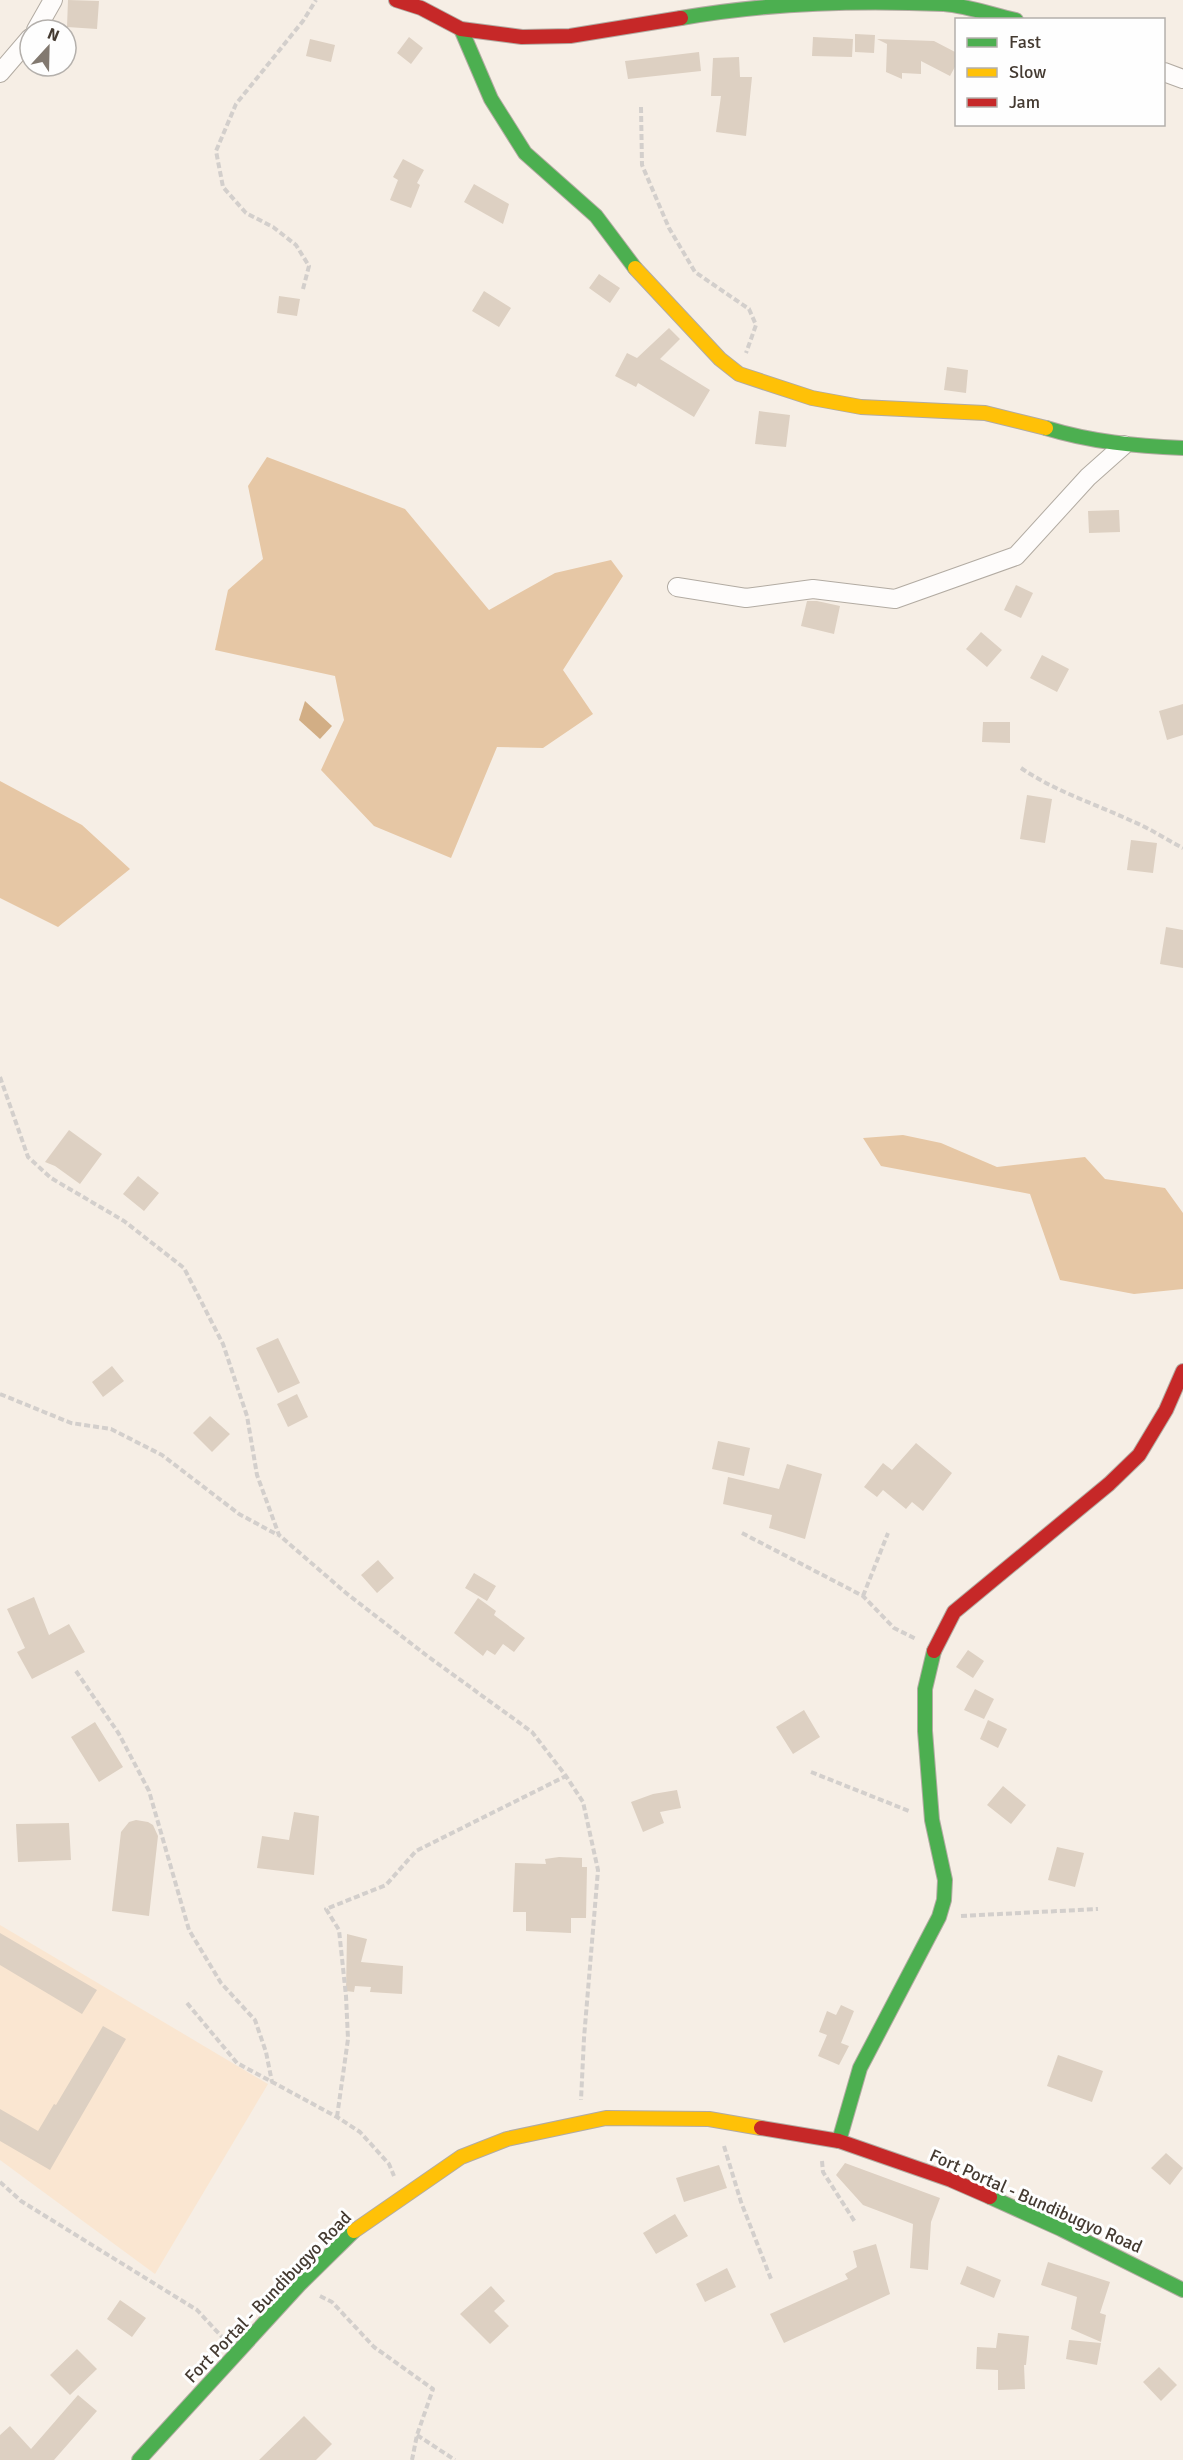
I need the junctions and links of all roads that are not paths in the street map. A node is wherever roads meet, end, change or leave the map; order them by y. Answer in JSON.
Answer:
{"nodes":[{"id":1,"x":53,"y":0,"type":"edge"},
{"id":2,"x":396,"y":0,"type":"edge"},
{"id":3,"x":43,"y":18,"type":"edge"},
{"id":4,"x":1007,"y":18,"type":"edge"},
{"id":5,"x":461,"y":29,"type":"junction"},
{"id":6,"x":18,"y":52,"type":"edge"},
{"id":7,"x":0,"y":72,"type":"edge"},
{"id":8,"x":1165,"y":72,"type":"edge"},
{"id":9,"x":1183,"y":79,"type":"edge"},
{"id":10,"x":1124,"y":445,"type":"junction"},
{"id":11,"x":1183,"y":448,"type":"edge"},
{"id":12,"x":677,"y":587,"type":"dead end"},
{"id":13,"x":1183,"y":1371,"type":"edge"},
{"id":14,"x":839,"y":2141,"type":"junction"},
{"id":15,"x":1183,"y":2290,"type":"edge"},
{"id":16,"x":139,"y":2460,"type":"edge"}],
"edges":[{"from":1,"to":3,"type":"street"},
{"from":2,"to":5,"type":"street"},
{"from":4,"to":5,"type":"street"},
{"from":5,"to":10,"type":"street"},
{"from":6,"to":7,"type":"street"},
{"from":8,"to":9,"type":"street"},
{"from":10,"to":11,"type":"street"},
{"from":10,"to":12,"type":"street"},
{"from":13,"to":14,"type":"street"},
{"from":14,"to":15,"type":"street","name":"Fort Portal - Bundibugyo Road"},
{"from":14,"to":16,"type":"street","name":"Fort Portal - Bundibugyo Road"}]}
